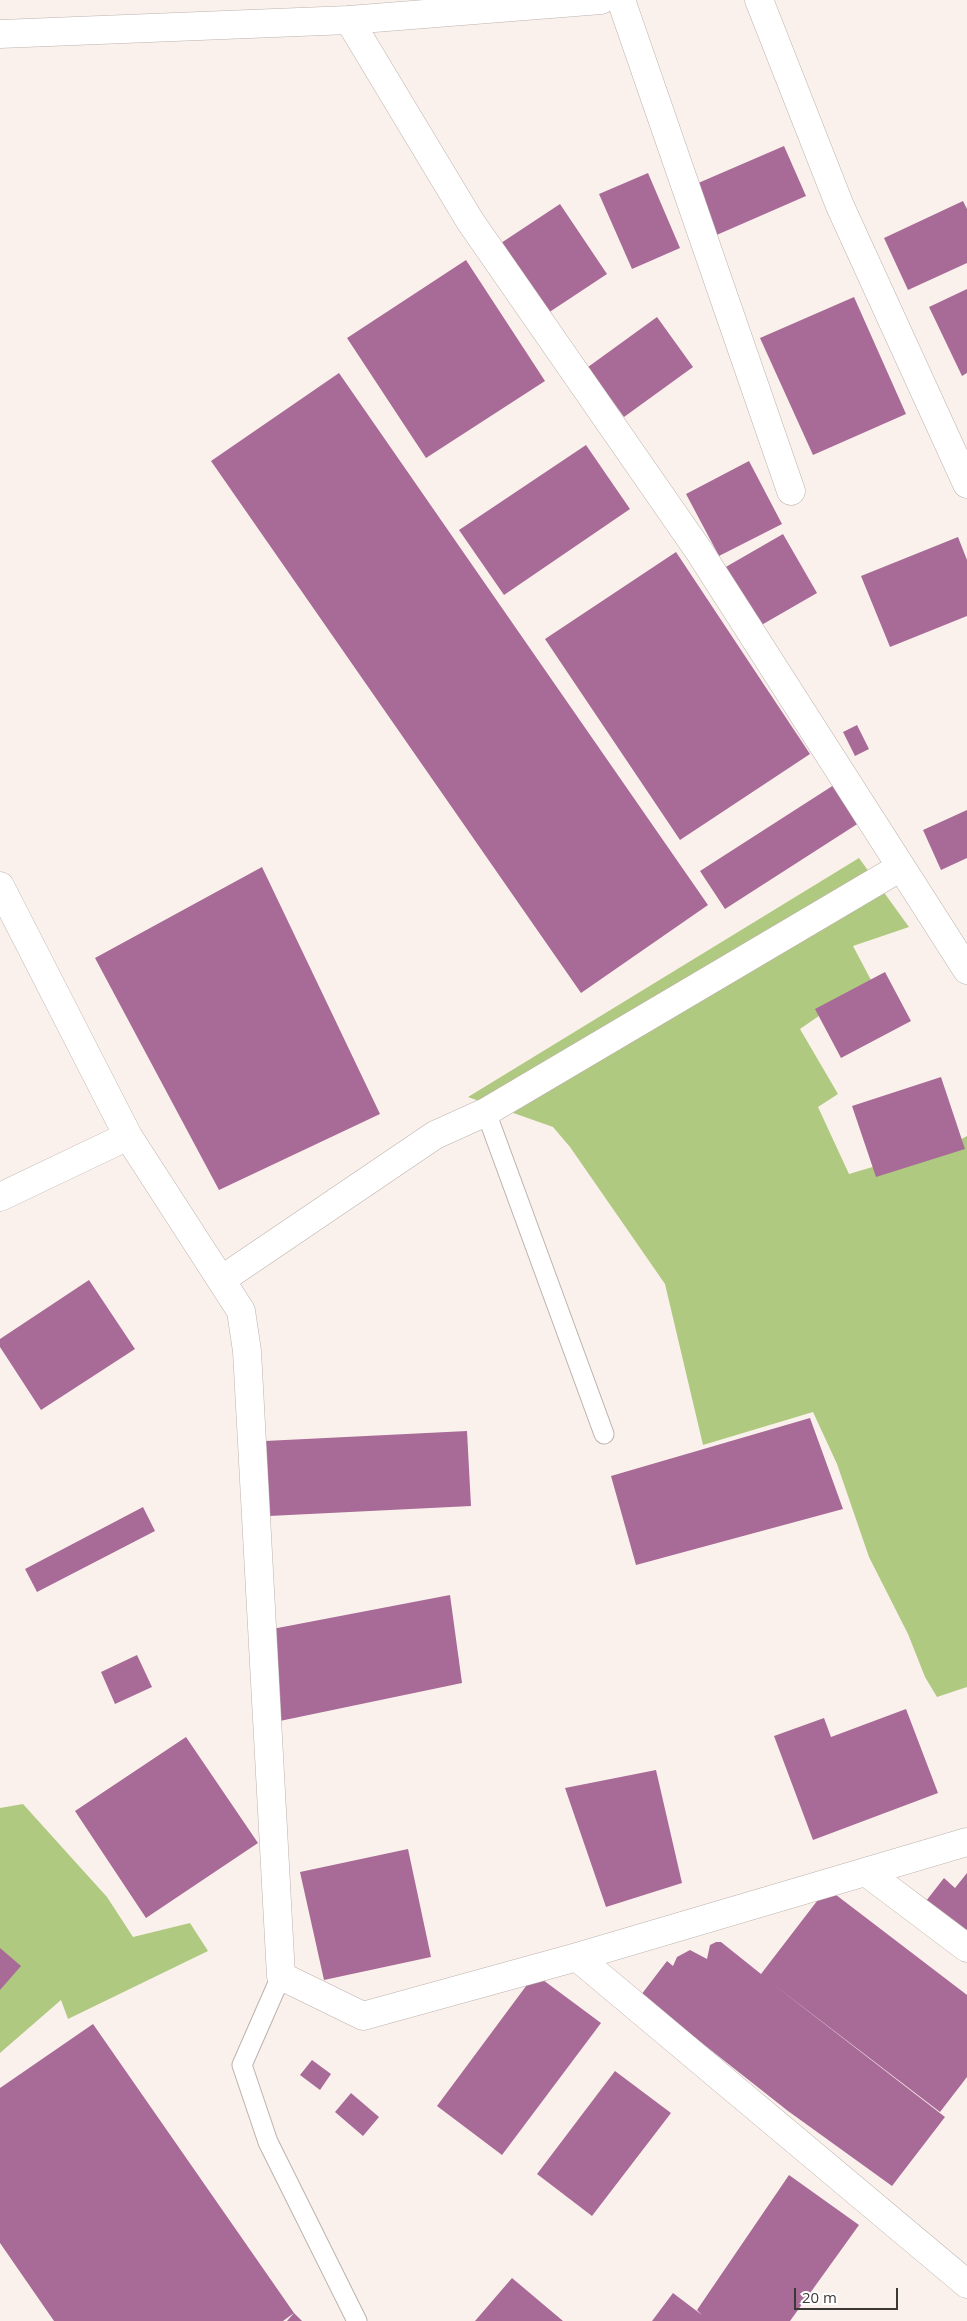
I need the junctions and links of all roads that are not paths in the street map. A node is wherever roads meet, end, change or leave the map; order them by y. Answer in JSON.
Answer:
{"nodes":[{"id":1,"x":601,"y":0,"type":"edge"},
{"id":2,"x":621,"y":0,"type":"edge"},
{"id":3,"x":759,"y":0,"type":"edge"},
{"id":4,"x":349,"y":20,"type":"junction"},
{"id":5,"x":0,"y":34,"type":"edge"},
{"id":6,"x":967,"y":484,"type":"edge"},
{"id":7,"x":791,"y":491,"type":"dead end"},
{"id":8,"x":901,"y":867,"type":"junction"},
{"id":9,"x":0,"y":886,"type":"edge"},
{"id":10,"x":967,"y":970,"type":"edge"},
{"id":11,"x":486,"y":1112,"type":"junction"},
{"id":12,"x":128,"y":1136,"type":"junction"},
{"id":13,"x":0,"y":1197,"type":"edge"},
{"id":14,"x":221,"y":1280,"type":"junction"},
{"id":15,"x":604,"y":1434,"type":"dead end"},
{"id":16,"x":967,"y":1842,"type":"edge"},
{"id":17,"x":866,"y":1872,"type":"junction"},
{"id":18,"x":967,"y":1948,"type":"edge"},
{"id":19,"x":577,"y":1958,"type":"junction"},
{"id":20,"x":282,"y":1976,"type":"junction"},
{"id":21,"x":967,"y":2284,"type":"edge"},
{"id":22,"x":357,"y":2321,"type":"edge"}],
"edges":[{"from":1,"to":4,"type":"street"},
{"from":2,"to":7,"type":"street"},
{"from":3,"to":6,"type":"street"},
{"from":4,"to":5,"type":"street"},
{"from":4,"to":8,"type":"street"},
{"from":8,"to":10,"type":"street"},
{"from":8,"to":11,"type":"street"},
{"from":9,"to":12,"type":"street"},
{"from":11,"to":14,"type":"street"},
{"from":11,"to":15,"type":"lane"},
{"from":12,"to":13,"type":"street"},
{"from":12,"to":14,"type":"street"},
{"from":14,"to":20,"type":"street"},
{"from":16,"to":17,"type":"street"},
{"from":17,"to":18,"type":"street"},
{"from":17,"to":19,"type":"street"},
{"from":19,"to":20,"type":"street"},
{"from":19,"to":21,"type":"street"},
{"from":20,"to":22,"type":"lane"}]}
